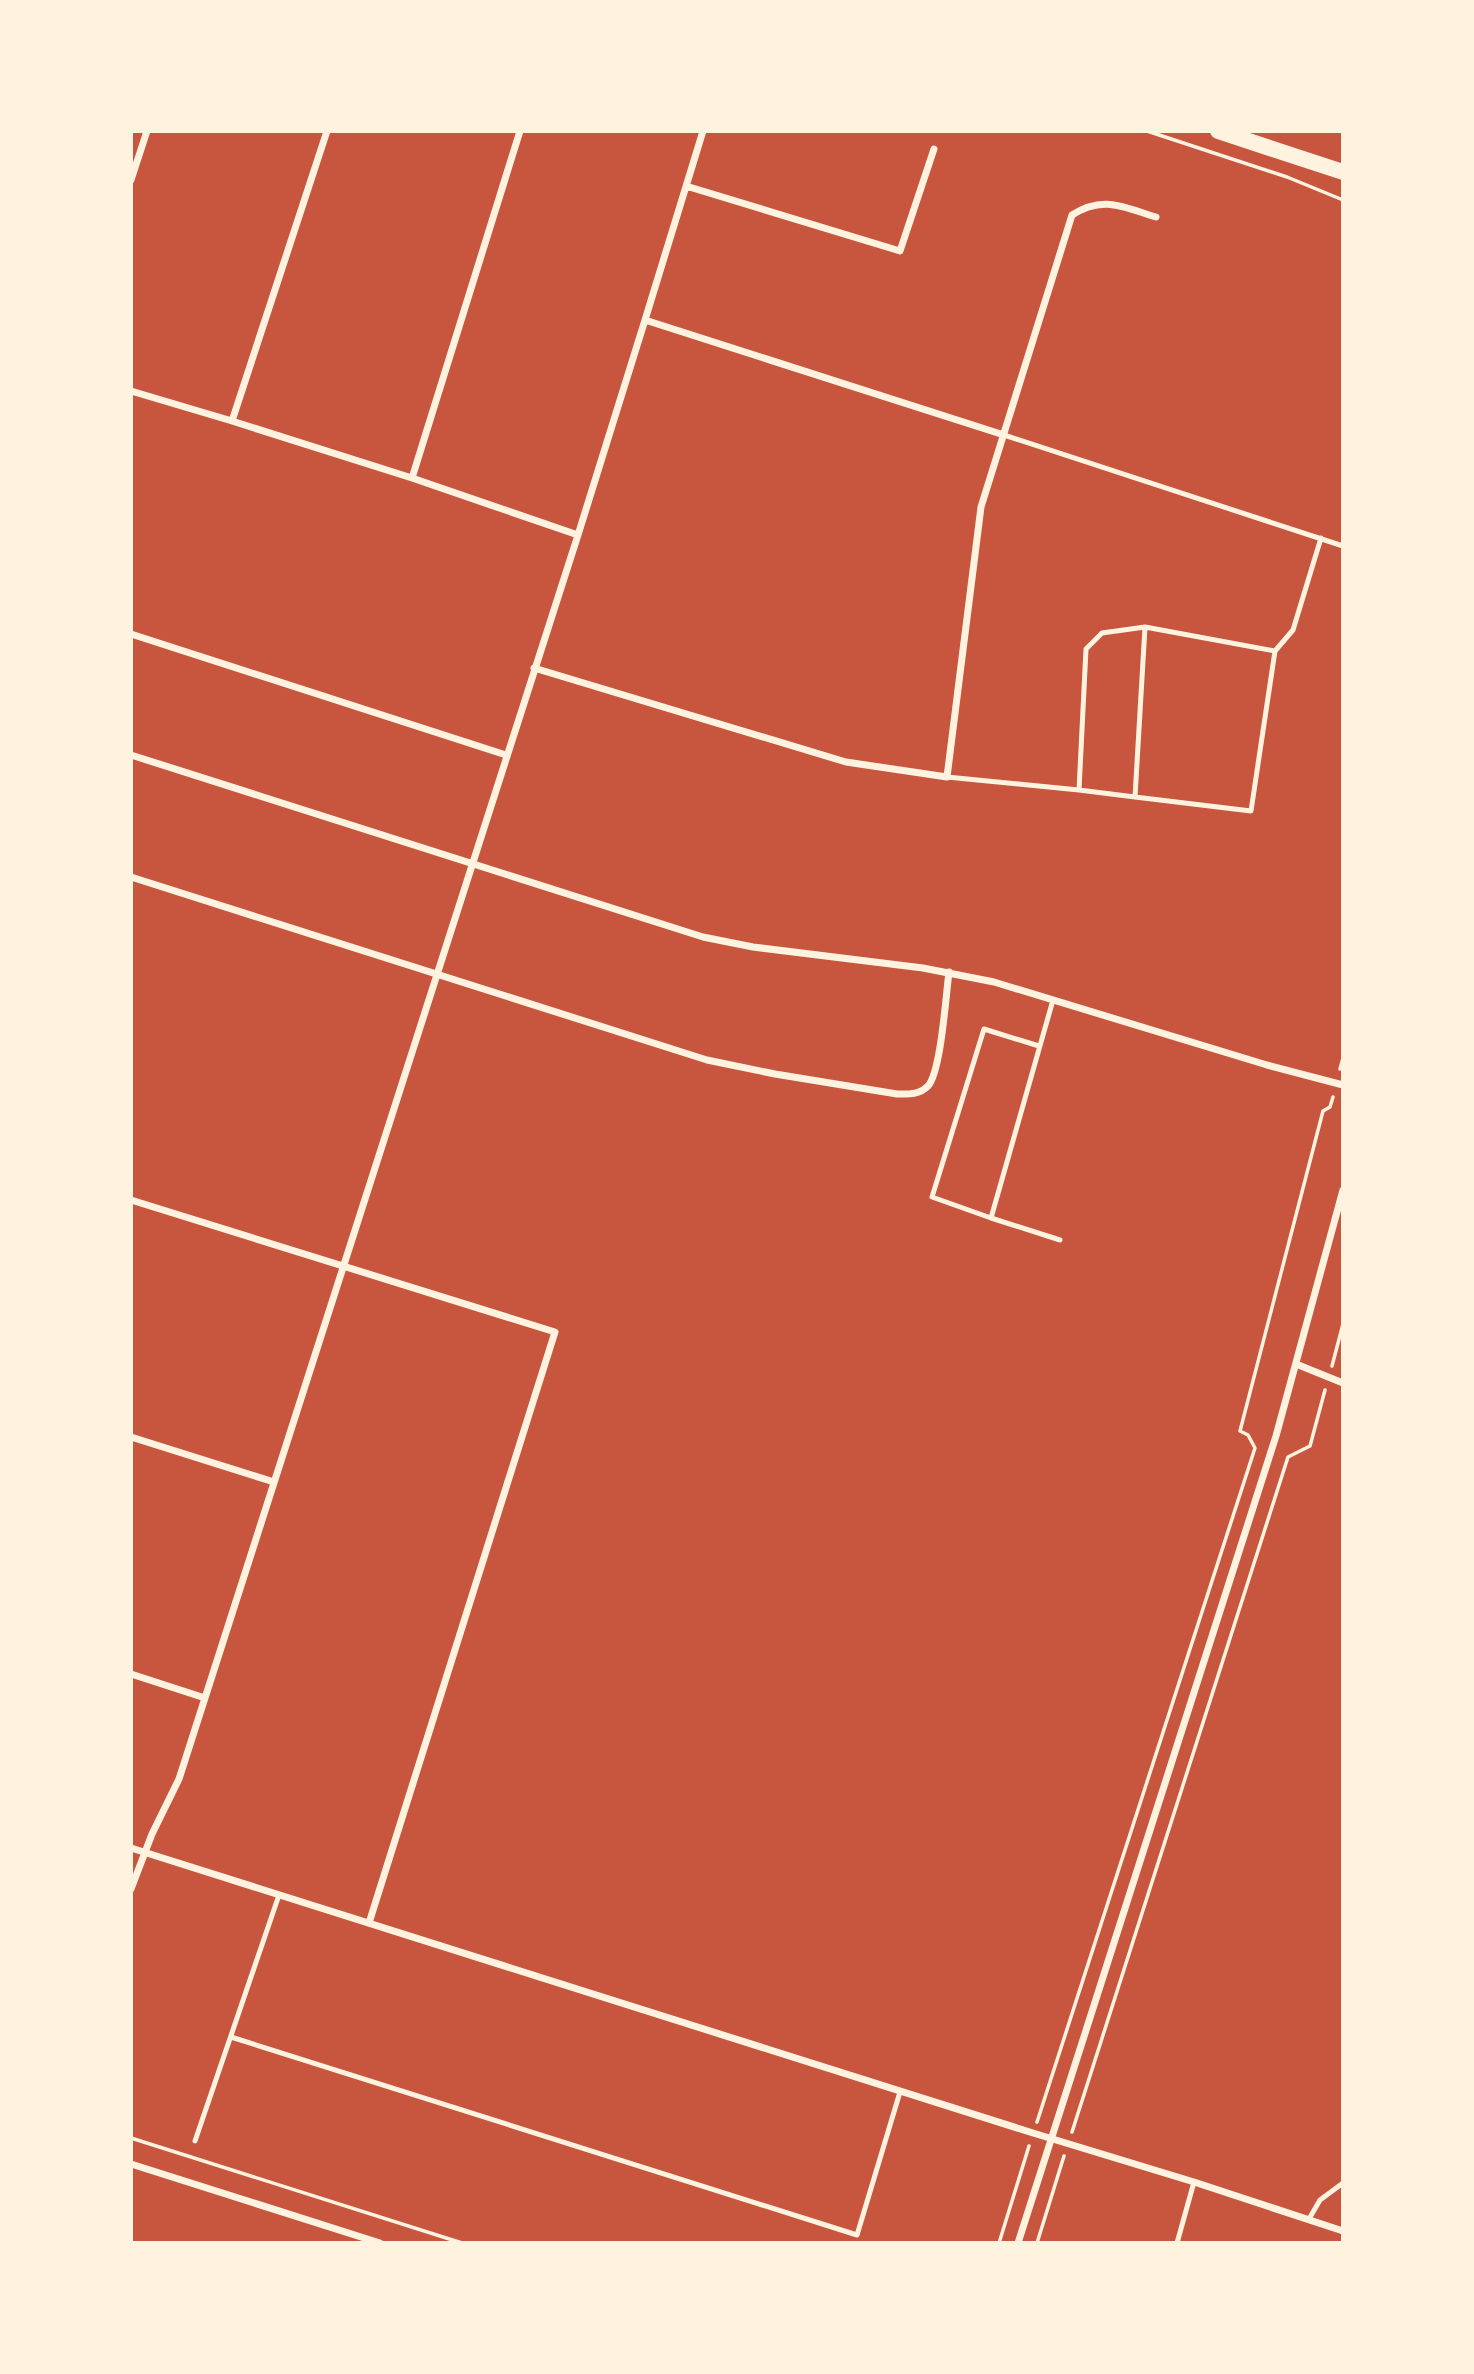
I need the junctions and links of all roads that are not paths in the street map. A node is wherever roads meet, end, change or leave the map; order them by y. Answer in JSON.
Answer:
{"nodes":[{"id":1,"x":147,"y":131,"type":"edge"},
{"id":2,"x":327,"y":131,"type":"edge"},
{"id":3,"x":520,"y":131,"type":"edge"},
{"id":4,"x":703,"y":131,"type":"edge"},
{"id":5,"x":1218,"y":131,"type":"edge"},
{"id":6,"x":934,"y":149,"type":"dead end"},
{"id":7,"x":1343,"y":172,"type":"edge"},
{"id":8,"x":131,"y":180,"type":"edge"},
{"id":9,"x":686,"y":186,"type":"junction"},
{"id":10,"x":1156,"y":217,"type":"dead end"},
{"id":11,"x":645,"y":320,"type":"junction"},
{"id":12,"x":131,"y":391,"type":"edge"},
{"id":13,"x":232,"y":421,"type":"junction"},
{"id":14,"x":1004,"y":435,"type":"junction"},
{"id":15,"x":412,"y":478,"type":"junction"},
{"id":16,"x":578,"y":535,"type":"junction"},
{"id":17,"x":1321,"y":538,"type":"junction"},
{"id":18,"x":1343,"y":546,"type":"edge"},
{"id":19,"x":1145,"y":628,"type":"junction"},
{"id":20,"x":131,"y":634,"type":"edge"},
{"id":21,"x":1275,"y":652,"type":"junction"},
{"id":22,"x":534,"y":668,"type":"junction"},
{"id":23,"x":131,"y":755,"type":"edge"},
{"id":24,"x":506,"y":755,"type":"junction"},
{"id":25,"x":947,"y":777,"type":"junction"},
{"id":26,"x":1079,"y":790,"type":"junction"},
{"id":27,"x":1135,"y":797,"type":"junction"},
{"id":28,"x":471,"y":863,"type":"junction"},
{"id":29,"x":131,"y":877,"type":"edge"},
{"id":30,"x":949,"y":972,"type":"junction"},
{"id":31,"x":436,"y":974,"type":"junction"},
{"id":32,"x":1053,"y":1000,"type":"junction"},
{"id":33,"x":1039,"y":1046,"type":"junction"},
{"id":34,"x":1339,"y":1084,"type":"edge"},
{"id":35,"x":1343,"y":1190,"type":"edge"},
{"id":36,"x":131,"y":1200,"type":"edge"},
{"id":37,"x":991,"y":1218,"type":"junction"},
{"id":38,"x":1060,"y":1240,"type":"dead end"},
{"id":39,"x":343,"y":1266,"type":"junction"},
{"id":40,"x":1296,"y":1364,"type":"junction"},
{"id":41,"x":1343,"y":1383,"type":"edge"},
{"id":42,"x":131,"y":1437,"type":"edge"},
{"id":43,"x":274,"y":1482,"type":"junction"},
{"id":44,"x":131,"y":1674,"type":"edge"},
{"id":45,"x":205,"y":1698,"type":"junction"},
{"id":46,"x":131,"y":1848,"type":"edge"},
{"id":47,"x":145,"y":1853,"type":"junction"},
{"id":48,"x":131,"y":1889,"type":"edge"},
{"id":49,"x":279,"y":1895,"type":"junction"},
{"id":50,"x":369,"y":1923,"type":"junction"},
{"id":51,"x":231,"y":2037,"type":"junction"},
{"id":52,"x":900,"y":2091,"type":"junction"},
{"id":53,"x":1051,"y":2139,"type":"junction"},
{"id":54,"x":195,"y":2141,"type":"dead end"},
{"id":55,"x":131,"y":2164,"type":"edge"},
{"id":56,"x":1194,"y":2182,"type":"junction"},
{"id":57,"x":1343,"y":2183,"type":"edge"},
{"id":58,"x":1309,"y":2219,"type":"junction"},
{"id":59,"x":1343,"y":2231,"type":"edge"},
{"id":60,"x":857,"y":2235,"type":"junction"},
{"id":61,"x":380,"y":2243,"type":"edge"},
{"id":62,"x":855,"y":2243,"type":"edge"},
{"id":63,"x":1018,"y":2243,"type":"edge"},
{"id":64,"x":1177,"y":2243,"type":"edge"}],
"edges":[{"from":1,"to":8,"type":"street"},
{"from":2,"to":13,"type":"street"},
{"from":3,"to":15,"type":"street"},
{"from":4,"to":9,"type":"street"},
{"from":5,"to":7,"type":"main road"},
{"from":6,"to":9,"type":"street"},
{"from":9,"to":11,"type":"street"},
{"from":10,"to":14,"type":"street"},
{"from":11,"to":14,"type":"street"},
{"from":11,"to":16,"type":"street"},
{"from":12,"to":13,"type":"street"},
{"from":13,"to":15,"type":"street"},
{"from":14,"to":17,"type":"lane"},
{"from":14,"to":25,"type":"street"},
{"from":15,"to":16,"type":"street"},
{"from":16,"to":22,"type":"street"},
{"from":17,"to":18,"type":"lane"},
{"from":17,"to":21,"type":"lane"},
{"from":19,"to":21,"type":"lane"},
{"from":19,"to":26,"type":"lane"},
{"from":19,"to":27,"type":"lane"},
{"from":20,"to":24,"type":"street"},
{"from":21,"to":27,"type":"lane"},
{"from":22,"to":24,"type":"street"},
{"from":22,"to":25,"type":"street"},
{"from":23,"to":28,"type":"street"},
{"from":24,"to":28,"type":"street"},
{"from":25,"to":26,"type":"lane"},
{"from":26,"to":27,"type":"lane"},
{"from":28,"to":30,"type":"street"},
{"from":28,"to":31,"type":"street"},
{"from":29,"to":31,"type":"street"},
{"from":30,"to":31,"type":"street"},
{"from":30,"to":32,"type":"street"},
{"from":31,"to":39,"type":"street"},
{"from":32,"to":33,"type":"lane"},
{"from":32,"to":34,"type":"street"},
{"from":33,"to":37,"type":"lane"},
{"from":33,"to":37,"type":"lane"},
{"from":35,"to":40,"type":"street"},
{"from":36,"to":39,"type":"street"},
{"from":37,"to":38,"type":"lane"},
{"from":39,"to":43,"type":"street"},
{"from":39,"to":50,"type":"street"},
{"from":40,"to":41,"type":"street"},
{"from":40,"to":53,"type":"street"},
{"from":42,"to":43,"type":"street"},
{"from":43,"to":45,"type":"street"},
{"from":44,"to":45,"type":"street"},
{"from":45,"to":47,"type":"street"},
{"from":46,"to":47,"type":"street"},
{"from":47,"to":48,"type":"street"},
{"from":47,"to":49,"type":"street"},
{"from":49,"to":50,"type":"street"},
{"from":49,"to":51,"type":"lane"},
{"from":50,"to":52,"type":"street"},
{"from":51,"to":54,"type":"lane"},
{"from":51,"to":60,"type":"lane"},
{"from":52,"to":53,"type":"street"},
{"from":52,"to":60,"type":"lane"},
{"from":53,"to":56,"type":"street"},
{"from":53,"to":63,"type":"street"},
{"from":55,"to":61,"type":"street"},
{"from":56,"to":58,"type":"street"},
{"from":56,"to":64,"type":"lane"},
{"from":57,"to":58,"type":"lane"},
{"from":58,"to":59,"type":"street"},
{"from":60,"to":62,"type":"lane"}]}
